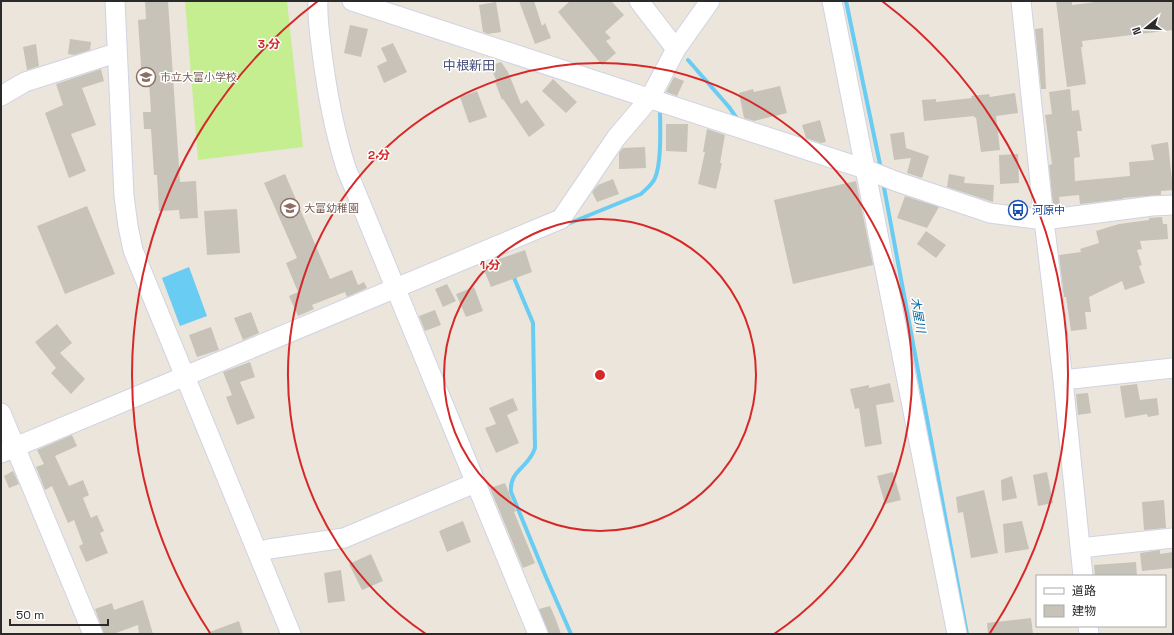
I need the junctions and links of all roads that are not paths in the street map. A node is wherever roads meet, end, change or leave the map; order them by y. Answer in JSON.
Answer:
{"nodes":[{"id":1,"x":115,"y":1,"type":"edge"},
{"id":2,"x":318,"y":1,"type":"edge"},
{"id":3,"x":352,"y":1,"type":"edge"},
{"id":4,"x":639,"y":1,"type":"edge"},
{"id":5,"x":710,"y":1,"type":"edge"},
{"id":6,"x":832,"y":1,"type":"edge"},
{"id":7,"x":1021,"y":1,"type":"edge"},
{"id":8,"x":676,"y":49,"type":"junction"},
{"id":9,"x":116,"y":53,"type":"junction"},
{"id":10,"x":1,"y":96,"type":"edge"},
{"id":11,"x":650,"y":98,"type":"junction"},
{"id":12,"x":865,"y":169,"type":"junction"},
{"id":13,"x":1173,"y":205,"type":"edge"},
{"id":14,"x":1044,"y":220,"type":"junction"},
{"id":15,"x":395,"y":290,"type":"junction"},
{"id":16,"x":1173,"y":368,"type":"edge"},
{"id":17,"x":185,"y":376,"type":"junction"},
{"id":18,"x":1064,"y":380,"type":"junction"},
{"id":19,"x":1,"y":413,"type":"edge"},
{"id":20,"x":8,"y":450,"type":"edge"},
{"id":21,"x":475,"y":484,"type":"junction"},
{"id":22,"x":1173,"y":538,"type":"edge"},
{"id":23,"x":1080,"y":548,"type":"junction"},
{"id":24,"x":262,"y":552,"type":"junction"},
{"id":25,"x":1083,"y":575,"type":"edge"},
{"id":26,"x":93,"y":634,"type":"edge"},
{"id":27,"x":292,"y":634,"type":"edge"},
{"id":28,"x":538,"y":634,"type":"edge"},
{"id":29,"x":957,"y":634,"type":"edge"}],
"edges":[{"from":1,"to":9,"type":"street"},
{"from":2,"to":15,"type":"street"},
{"from":3,"to":11,"type":"street"},
{"from":4,"to":8,"type":"street"},
{"from":5,"to":8,"type":"street"},
{"from":6,"to":12,"type":"street"},
{"from":7,"to":14,"type":"street"},
{"from":8,"to":11,"type":"street"},
{"from":9,"to":10,"type":"street"},
{"from":9,"to":17,"type":"street"},
{"from":11,"to":12,"type":"street"},
{"from":11,"to":15,"type":"street"},
{"from":12,"to":14,"type":"street"},
{"from":12,"to":29,"type":"street"},
{"from":13,"to":14,"type":"street"},
{"from":14,"to":18,"type":"street"},
{"from":15,"to":17,"type":"street"},
{"from":15,"to":21,"type":"street"},
{"from":16,"to":18,"type":"street"},
{"from":17,"to":20,"type":"street"},
{"from":17,"to":24,"type":"street"},
{"from":18,"to":23,"type":"street"},
{"from":19,"to":20,"type":"street"},
{"from":20,"to":26,"type":"street"},
{"from":21,"to":24,"type":"street"},
{"from":21,"to":28,"type":"street"},
{"from":22,"to":23,"type":"street"},
{"from":23,"to":25,"type":"street"},
{"from":24,"to":27,"type":"street"}]}
